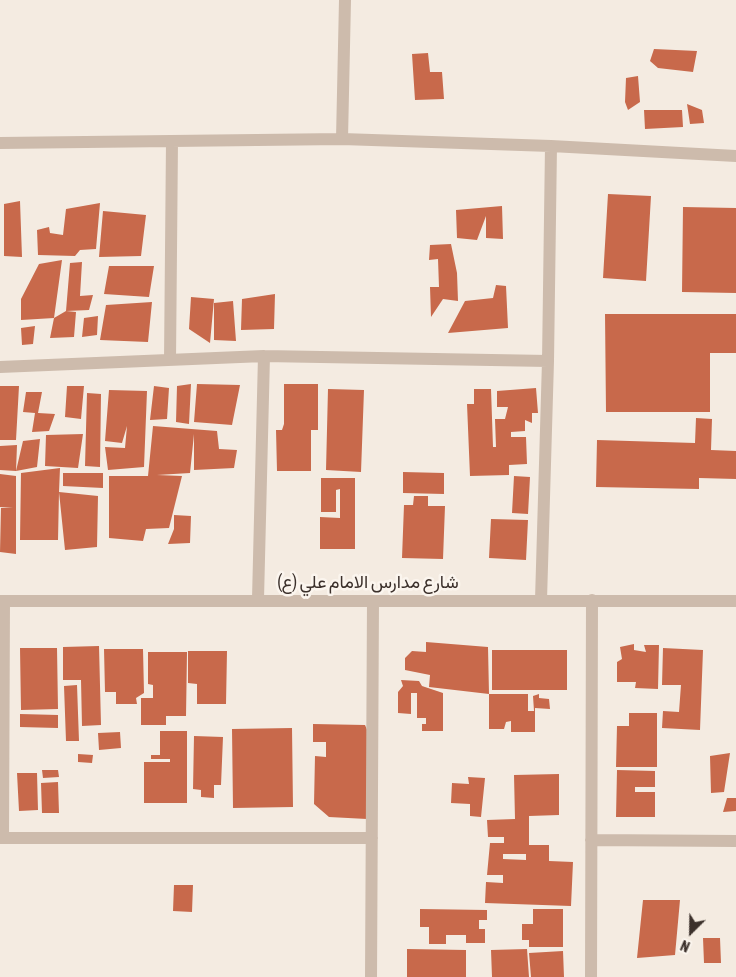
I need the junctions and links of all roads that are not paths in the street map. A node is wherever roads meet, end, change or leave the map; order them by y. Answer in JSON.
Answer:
{"nodes":[{"id":1,"x":344,"y":0,"type":"edge"},
{"id":2,"x":342,"y":139,"type":"junction"},
{"id":3,"x":172,"y":141,"type":"junction"},
{"id":4,"x":0,"y":143,"type":"edge"},
{"id":5,"x":551,"y":146,"type":"junction"},
{"id":6,"x":736,"y":156,"type":"edge"},
{"id":7,"x":264,"y":356,"type":"junction"},
{"id":8,"x":170,"y":360,"type":"junction"},
{"id":9,"x":548,"y":360,"type":"junction"},
{"id":10,"x":0,"y":367,"type":"edge"},
{"id":11,"x":258,"y":599,"type":"junction"},
{"id":12,"x":541,"y":600,"type":"junction"},
{"id":13,"x":592,"y":600,"type":"junction"},
{"id":14,"x":2,"y":601,"type":"edge"},
{"id":15,"x":373,"y":601,"type":"junction"},
{"id":16,"x":736,"y":601,"type":"edge"},
{"id":17,"x":2,"y":838,"type":"edge"},
{"id":18,"x":372,"y":838,"type":"junction"},
{"id":19,"x":591,"y":840,"type":"junction"},
{"id":20,"x":736,"y":841,"type":"edge"},
{"id":21,"x":371,"y":977,"type":"edge"},
{"id":22,"x":591,"y":977,"type":"edge"}],
"edges":[{"from":1,"to":2,"type":"street"},
{"from":2,"to":3,"type":"street"},
{"from":2,"to":5,"type":"street"},
{"from":3,"to":4,"type":"street"},
{"from":3,"to":8,"type":"street"},
{"from":5,"to":6,"type":"street"},
{"from":5,"to":9,"type":"street"},
{"from":7,"to":8,"type":"street"},
{"from":7,"to":9,"type":"street"},
{"from":7,"to":11,"type":"street"},
{"from":8,"to":10,"type":"street"},
{"from":9,"to":12,"type":"street"},
{"from":11,"to":14,"type":"street","name":"شارع مدارس الامام علي (ع)"},
{"from":11,"to":15,"type":"street","name":"شارع مدارس الامام علي (ع)"},
{"from":12,"to":13,"type":"street","name":"شارع مدارس الامام علي (ع)"},
{"from":12,"to":15,"type":"street","name":"شارع مدارس الامام علي (ع)"},
{"from":13,"to":16,"type":"street","name":"شارع مدارس الامام علي (ع)"},
{"from":13,"to":19,"type":"street"},
{"from":14,"to":17,"type":"street"},
{"from":15,"to":18,"type":"street"},
{"from":17,"to":18,"type":"street"},
{"from":18,"to":21,"type":"street"},
{"from":19,"to":20,"type":"street"},
{"from":19,"to":22,"type":"street"}]}
